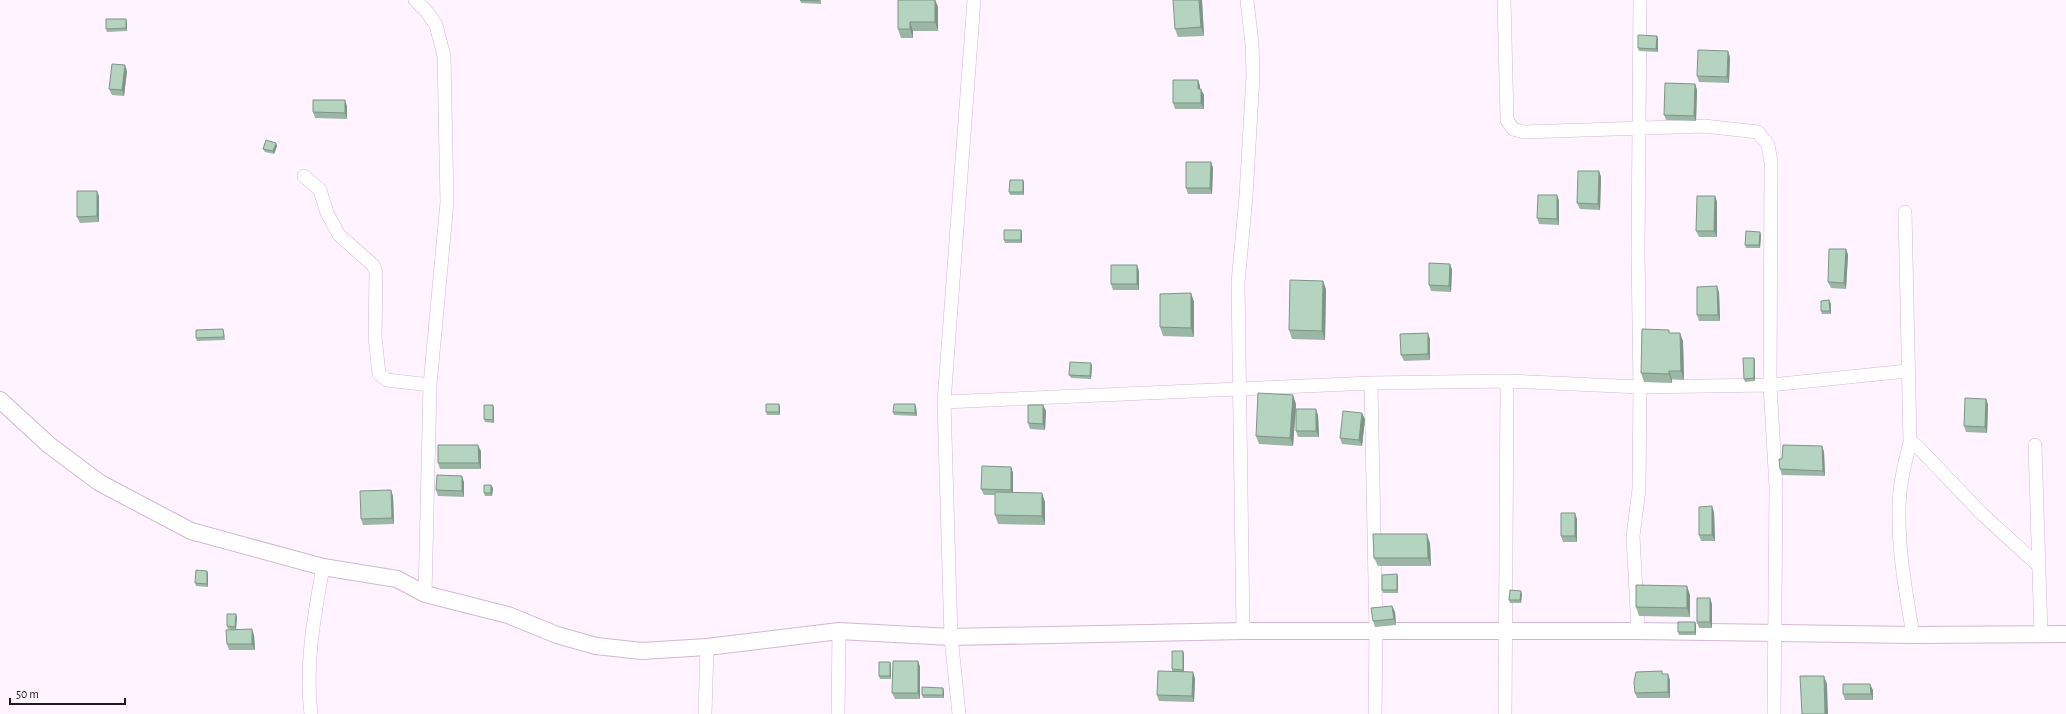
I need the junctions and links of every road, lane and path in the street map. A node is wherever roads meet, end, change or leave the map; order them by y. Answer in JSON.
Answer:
{"nodes":[{"id":1,"x":415,"y":0,"type":"edge"},
{"id":2,"x":974,"y":0,"type":"edge"},
{"id":3,"x":1247,"y":0,"type":"edge"},
{"id":4,"x":1504,"y":0,"type":"edge"},
{"id":5,"x":1640,"y":0,"type":"edge"},
{"id":6,"x":1638,"y":129,"type":"junction"},
{"id":7,"x":304,"y":176,"type":"dead end"},
{"id":8,"x":1905,"y":212,"type":"dead end"},
{"id":9,"x":1907,"y":371,"type":"junction"},
{"id":10,"x":1507,"y":381,"type":"junction"},
{"id":11,"x":1371,"y":383,"type":"junction"},
{"id":12,"x":430,"y":385,"type":"junction"},
{"id":13,"x":1770,"y":385,"type":"junction"},
{"id":14,"x":1640,"y":387,"type":"junction"},
{"id":15,"x":1240,"y":388,"type":"junction"},
{"id":16,"x":0,"y":400,"type":"edge"},
{"id":17,"x":944,"y":402,"type":"junction"},
{"id":18,"x":1910,"y":442,"type":"junction"},
{"id":19,"x":2035,"y":445,"type":"dead end"},
{"id":20,"x":2038,"y":565,"type":"junction"},
{"id":21,"x":323,"y":567,"type":"junction"},
{"id":22,"x":425,"y":594,"type":"junction"},
{"id":23,"x":839,"y":631,"type":"junction"},
{"id":24,"x":1243,"y":631,"type":"junction"},
{"id":25,"x":1376,"y":631,"type":"junction"},
{"id":26,"x":1638,"y":631,"type":"junction"},
{"id":27,"x":1505,"y":632,"type":"junction"},
{"id":28,"x":1775,"y":633,"type":"junction"},
{"id":29,"x":2041,"y":634,"type":"junction"},
{"id":30,"x":2066,"y":634,"type":"edge"},
{"id":31,"x":1913,"y":635,"type":"junction"},
{"id":32,"x":951,"y":637,"type":"junction"},
{"id":33,"x":707,"y":647,"type":"junction"},
{"id":34,"x":311,"y":714,"type":"edge"},
{"id":35,"x":705,"y":714,"type":"edge"},
{"id":36,"x":838,"y":714,"type":"edge"},
{"id":37,"x":959,"y":714,"type":"edge"},
{"id":38,"x":1375,"y":714,"type":"edge"},
{"id":39,"x":1505,"y":714,"type":"edge"},
{"id":40,"x":1774,"y":714,"type":"edge"}],
"edges":[{"from":1,"to":12,"type":"street"},
{"from":2,"to":17,"type":"street"},
{"from":3,"to":15,"type":"street"},
{"from":4,"to":6,"type":"street"},
{"from":5,"to":6,"type":"street"},
{"from":6,"to":13,"type":"street"},
{"from":6,"to":14,"type":"street"},
{"from":7,"to":12,"type":"street"},
{"from":8,"to":9,"type":"street"},
{"from":9,"to":13,"type":"street"},
{"from":9,"to":18,"type":"street"},
{"from":10,"to":11,"type":"street"},
{"from":10,"to":14,"type":"street"},
{"from":10,"to":27,"type":"street"},
{"from":11,"to":15,"type":"street"},
{"from":11,"to":25,"type":"street"},
{"from":12,"to":22,"type":"street"},
{"from":13,"to":14,"type":"street"},
{"from":13,"to":28,"type":"street"},
{"from":14,"to":26,"type":"street"},
{"from":15,"to":17,"type":"street"},
{"from":15,"to":24,"type":"street"},
{"from":16,"to":21,"type":"street"},
{"from":17,"to":32,"type":"street"},
{"from":18,"to":20,"type":"street"},
{"from":18,"to":31,"type":"street"},
{"from":19,"to":20,"type":"street"},
{"from":20,"to":29,"type":"street"},
{"from":21,"to":22,"type":"street"},
{"from":21,"to":34,"type":"street"},
{"from":22,"to":33,"type":"street"},
{"from":23,"to":32,"type":"street"},
{"from":23,"to":33,"type":"street"},
{"from":23,"to":36,"type":"street"},
{"from":24,"to":25,"type":"street"},
{"from":24,"to":32,"type":"street"},
{"from":25,"to":27,"type":"street"},
{"from":25,"to":38,"type":"street"},
{"from":26,"to":27,"type":"street"},
{"from":26,"to":28,"type":"street"},
{"from":27,"to":39,"type":"street"},
{"from":28,"to":31,"type":"street"},
{"from":28,"to":40,"type":"street"},
{"from":29,"to":30,"type":"street"},
{"from":29,"to":31,"type":"street"},
{"from":32,"to":37,"type":"street"},
{"from":33,"to":35,"type":"street"}]}
